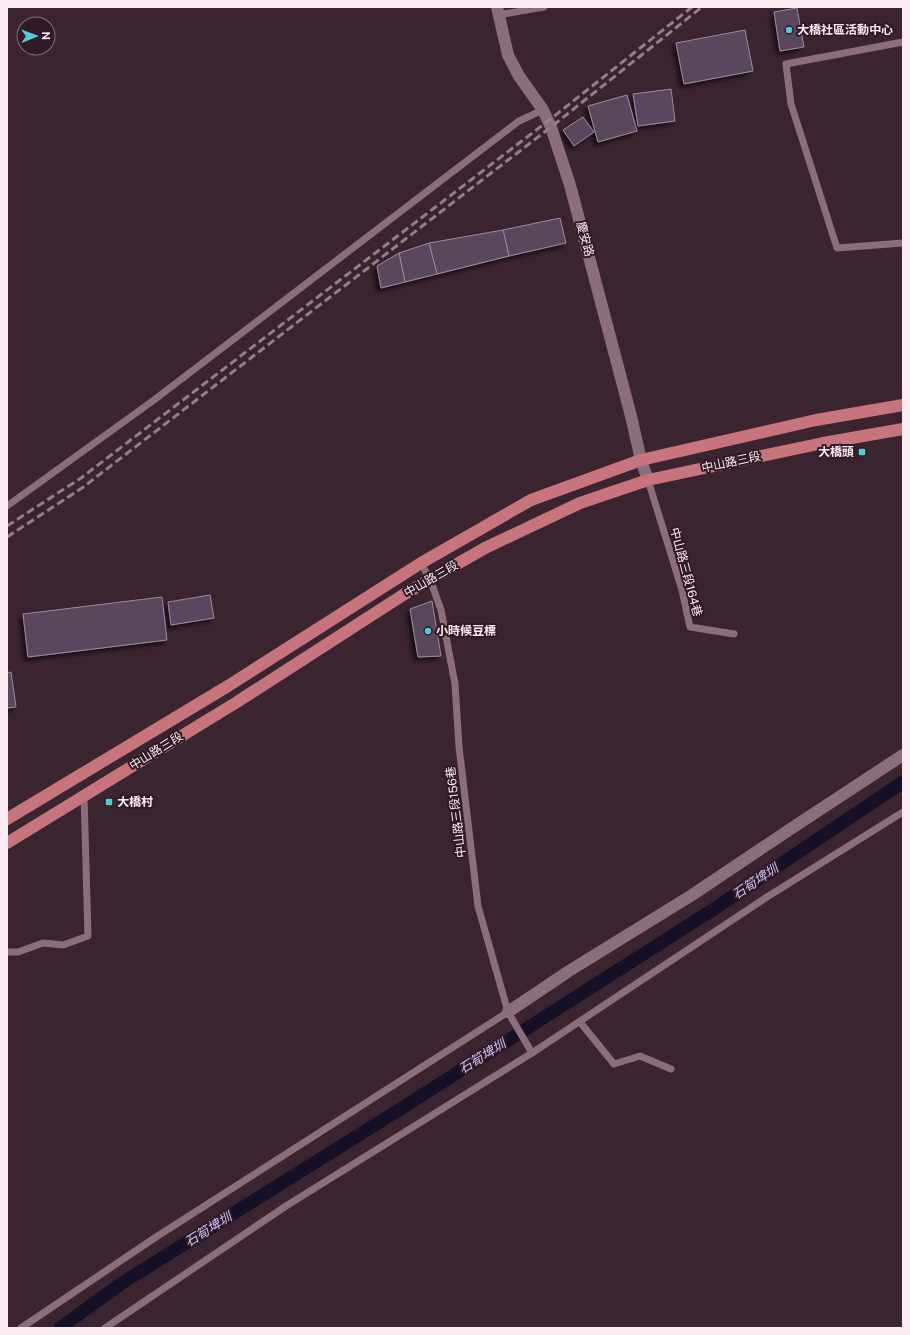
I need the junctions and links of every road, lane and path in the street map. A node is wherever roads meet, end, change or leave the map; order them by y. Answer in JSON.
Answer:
{"nodes":[{"id":1,"x":544,"y":7,"type":"edge"},
{"id":2,"x":498,"y":11,"type":"edge"},
{"id":3,"x":903,"y":42,"type":"edge"},
{"id":4,"x":543,"y":110,"type":"junction"},
{"id":5,"x":903,"y":243,"type":"edge"},
{"id":6,"x":903,"y":405,"type":"edge"},
{"id":7,"x":903,"y":429,"type":"edge"},
{"id":8,"x":641,"y":460,"type":"junction"},
{"id":9,"x":648,"y":480,"type":"junction"},
{"id":10,"x":7,"y":506,"type":"edge"},
{"id":11,"x":421,"y":563,"type":"junction"},
{"id":12,"x":430,"y":579,"type":"junction"},
{"id":13,"x":734,"y":634,"type":"dead end"},
{"id":14,"x":903,"y":755,"type":"edge"},
{"id":15,"x":84,"y":795,"type":"junction"},
{"id":16,"x":903,"y":812,"type":"edge"},
{"id":17,"x":7,"y":819,"type":"edge"},
{"id":18,"x":7,"y":842,"type":"edge"},
{"id":19,"x":7,"y":952,"type":"edge"},
{"id":20,"x":508,"y":1012,"type":"junction"},
{"id":21,"x":580,"y":1022,"type":"junction"},
{"id":22,"x":532,"y":1053,"type":"junction"},
{"id":23,"x":671,"y":1070,"type":"dead end"},
{"id":24,"x":21,"y":1328,"type":"edge"},
{"id":25,"x":105,"y":1328,"type":"edge"}],
"edges":[{"from":1,"to":2,"type":"lane"},
{"from":2,"to":4,"type":"street","name":"慶安路"},
{"from":3,"to":5,"type":"lane"},
{"from":4,"to":8,"type":"street","name":"慶安路"},
{"from":4,"to":10,"type":"lane"},
{"from":6,"to":8,"type":"main road","name":"中山路三段"},
{"from":7,"to":9,"type":"main road","name":"中山路三段"},
{"from":8,"to":9,"type":"street","name":"慶安路"},
{"from":8,"to":11,"type":"main road","name":"中山路三段"},
{"from":9,"to":12,"type":"main road","name":"中山路三段"},
{"from":9,"to":13,"type":"lane","name":"中山路三段164巷"},
{"from":11,"to":12,"type":"lane","name":"中山路三段156巷"},
{"from":11,"to":17,"type":"main road","name":"中山路三段"},
{"from":12,"to":15,"type":"main road","name":"中山路三段"},
{"from":12,"to":20,"type":"lane","name":"中山路三段156巷"},
{"from":14,"to":20,"type":"street"},
{"from":15,"to":18,"type":"main road","name":"中山路三段"},
{"from":15,"to":19,"type":"lane"},
{"from":16,"to":21,"type":"lane"},
{"from":20,"to":22,"type":"lane","name":"中山路三段156巷"},
{"from":20,"to":24,"type":"lane"},
{"from":21,"to":22,"type":"lane"},
{"from":21,"to":23,"type":"lane"},
{"from":22,"to":25,"type":"lane"}]}
